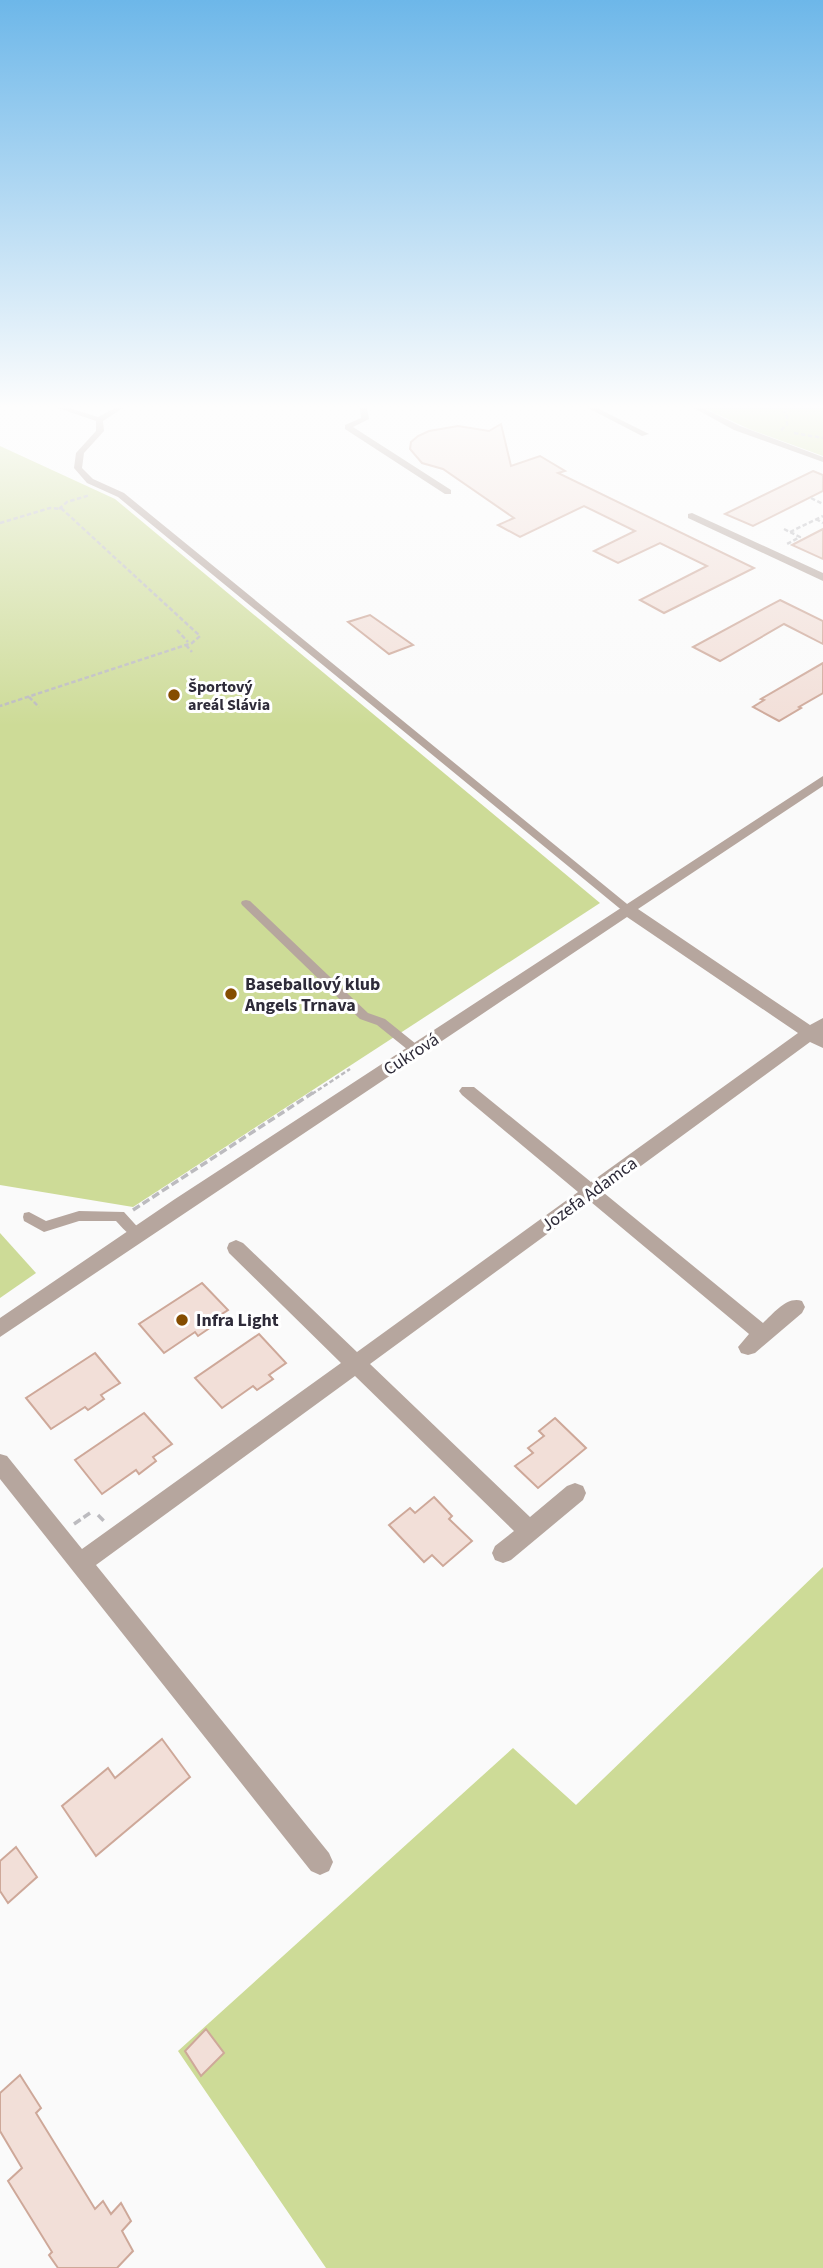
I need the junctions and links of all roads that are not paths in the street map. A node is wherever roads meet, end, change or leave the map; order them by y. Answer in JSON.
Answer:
{"nodes":[{"id":1,"x":144,"y":514,"type":"edge"},
{"id":2,"x":692,"y":516,"type":"dead end"},
{"id":3,"x":823,"y":577,"type":"edge"},
{"id":4,"x":823,"y":780,"type":"edge"},
{"id":5,"x":246,"y":903,"type":"dead end"},
{"id":6,"x":628,"y":910,"type":"junction"},
{"id":7,"x":819,"y":1033,"type":"edge"},
{"id":8,"x":416,"y":1051,"type":"junction"},
{"id":9,"x":468,"y":1091,"type":"dead end"},
{"id":10,"x":591,"y":1193,"type":"junction"},
{"id":11,"x":29,"y":1217,"type":"dead end"},
{"id":12,"x":137,"y":1233,"type":"junction"},
{"id":13,"x":236,"y":1248,"type":"dead end"},
{"id":14,"x":795,"y":1307,"type":"dead end"},
{"id":15,"x":0,"y":1329,"type":"edge"},
{"id":16,"x":763,"y":1334,"type":"junction"},
{"id":17,"x":748,"y":1347,"type":"dead end"},
{"id":18,"x":356,"y":1363,"type":"junction"},
{"id":19,"x":0,"y":1463,"type":"edge"},
{"id":20,"x":575,"y":1493,"type":"dead end"},
{"id":21,"x":529,"y":1531,"type":"junction"},
{"id":22,"x":503,"y":1553,"type":"dead end"},
{"id":23,"x":81,"y":1563,"type":"junction"},
{"id":24,"x":320,"y":1862,"type":"dead end"}],
"edges":[{"from":1,"to":6,"type":"lane"},
{"from":2,"to":3,"type":"street"},
{"from":4,"to":6,"type":"street","name":"Cukrová"},
{"from":5,"to":8,"type":"lane"},
{"from":6,"to":7,"type":"street"},
{"from":6,"to":8,"type":"street","name":"Cukrová"},
{"from":7,"to":10,"type":"street","name":"Jozefa Adamca"},
{"from":8,"to":12,"type":"street","name":"Cukrová"},
{"from":9,"to":10,"type":"street"},
{"from":10,"to":16,"type":"street"},
{"from":10,"to":18,"type":"street","name":"Jozefa Adamca"},
{"from":11,"to":12,"type":"lane"},
{"from":12,"to":15,"type":"street","name":"Cukrová"},
{"from":13,"to":18,"type":"street"},
{"from":14,"to":16,"type":"street"},
{"from":16,"to":17,"type":"street"},
{"from":18,"to":21,"type":"street"},
{"from":18,"to":23,"type":"street","name":"Jozefa Adamca"},
{"from":19,"to":23,"type":"street"},
{"from":20,"to":21,"type":"street"},
{"from":21,"to":22,"type":"street"},
{"from":23,"to":24,"type":"street"}]}
